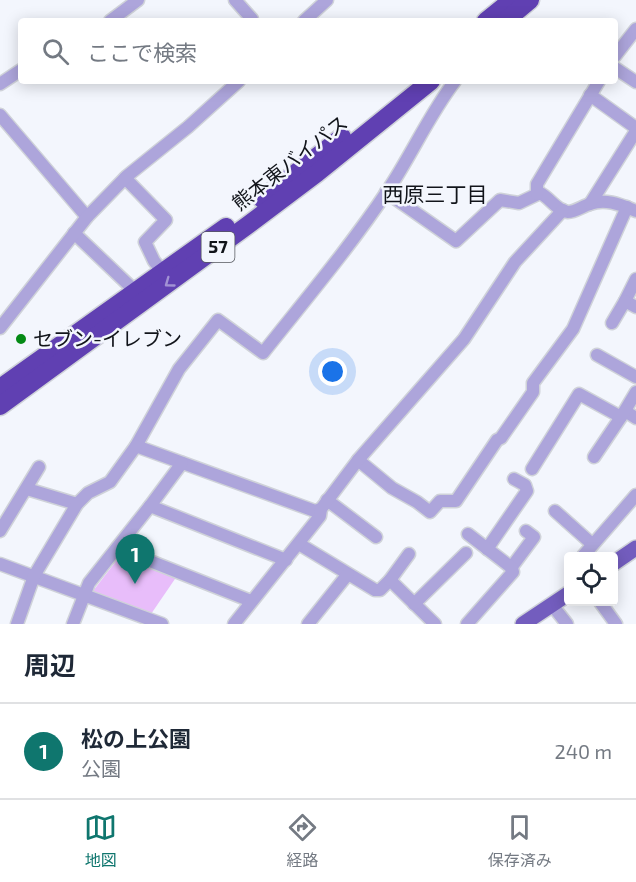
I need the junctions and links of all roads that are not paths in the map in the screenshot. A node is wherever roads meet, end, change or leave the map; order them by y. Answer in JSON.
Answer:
{"nodes":[{"id":1,"x":138,"y":0,"type":"edge"},
{"id":2,"x":235,"y":0,"type":"edge"},
{"id":3,"x":327,"y":0,"type":"edge"},
{"id":4,"x":512,"y":0,"type":"edge"},
{"id":5,"x":530,"y":0,"type":"edge"},
{"id":6,"x":123,"y":4,"type":"edge"},
{"id":7,"x":112,"y":18,"type":"edge"},
{"id":8,"x":251,"y":18,"type":"edge"},
{"id":9,"x":307,"y":18,"type":"edge"},
{"id":10,"x":490,"y":18,"type":"edge"},
{"id":11,"x":509,"y":18,"type":"edge"},
{"id":12,"x":636,"y":29,"type":"edge"},
{"id":13,"x":618,"y":53,"type":"edge"},
{"id":14,"x":618,"y":70,"type":"edge"},
{"id":15,"x":18,"y":72,"type":"edge"},
{"id":16,"x":636,"y":82,"type":"edge"},
{"id":17,"x":0,"y":84,"type":"edge"},
{"id":18,"x":236,"y":84,"type":"edge"},
{"id":19,"x":408,"y":84,"type":"edge"},
{"id":20,"x":427,"y":84,"type":"edge"},
{"id":21,"x":453,"y":84,"type":"edge"},
{"id":22,"x":597,"y":84,"type":"edge"},
{"id":23,"x":590,"y":95,"type":"junction"},
{"id":24,"x":0,"y":115,"type":"edge"},
{"id":25,"x":635,"y":136,"type":"edge"},
{"id":26,"x":125,"y":178,"type":"junction"},
{"id":27,"x":386,"y":192,"type":"junction"},
{"id":28,"x":537,"y":194,"type":"junction"},
{"id":29,"x":590,"y":204,"type":"junction"},
{"id":30,"x":631,"y":209,"type":"edge"},
{"id":31,"x":563,"y":210,"type":"junction"},
{"id":32,"x":87,"y":217,"type":"junction"},
{"id":33,"x":74,"y":233,"type":"junction"},
{"id":34,"x":162,"y":271,"type":"junction"},
{"id":35,"x":636,"y":279,"type":"edge"},
{"id":36,"x":134,"y":290,"type":"junction"},
{"id":37,"x":624,"y":301,"type":"junction"},
{"id":38,"x":636,"y":307,"type":"edge"},
{"id":39,"x":612,"y":323,"type":"dead end"},
{"id":40,"x":0,"y":328,"type":"edge"},
{"id":41,"x":597,"y":355,"type":"dead end"},
{"id":42,"x":636,"y":377,"type":"edge"},
{"id":43,"x":0,"y":388,"type":"edge"},
{"id":44,"x":636,"y":392,"type":"edge"},
{"id":45,"x":0,"y":406,"type":"edge"},
{"id":46,"x":627,"y":416,"type":"edge"},
{"id":47,"x":136,"y":446,"type":"junction"},
{"id":48,"x":594,"y":457,"type":"dead end"},
{"id":49,"x":358,"y":460,"type":"junction"},
{"id":50,"x":182,"y":463,"type":"junction"},
{"id":51,"x":39,"y":467,"type":"dead end"},
{"id":52,"x":532,"y":470,"type":"dead end"},
{"id":53,"x":514,"y":479,"type":"dead end"},
{"id":54,"x":27,"y":489,"type":"junction"},
{"id":55,"x":636,"y":495,"type":"edge"},
{"id":56,"x":77,"y":504,"type":"junction"},
{"id":57,"x":324,"y":504,"type":"junction"},
{"id":58,"x":150,"y":506,"type":"junction"},
{"id":59,"x":555,"y":511,"type":"dead end"},
{"id":60,"x":0,"y":531,"type":"edge"},
{"id":61,"x":526,"y":531,"type":"dead end"},
{"id":62,"x":468,"y":534,"type":"dead end"},
{"id":63,"x":376,"y":537,"type":"dead end"},
{"id":64,"x":299,"y":544,"type":"junction"},
{"id":65,"x":592,"y":544,"type":"junction"},
{"id":66,"x":117,"y":548,"type":"junction"},
{"id":67,"x":636,"y":548,"type":"edge"},
{"id":68,"x":487,"y":549,"type":"junction"},
{"id":69,"x":586,"y":552,"type":"edge"},
{"id":70,"x":466,"y":553,"type":"dead end"},
{"id":71,"x":409,"y":554,"type":"dead end"},
{"id":72,"x":286,"y":560,"type":"junction"},
{"id":73,"x":618,"y":560,"type":"edge"},
{"id":74,"x":0,"y":564,"type":"edge"},
{"id":75,"x":512,"y":568,"type":"junction"},
{"id":76,"x":348,"y":574,"type":"junction"},
{"id":77,"x":34,"y":576,"type":"junction"},
{"id":78,"x":390,"y":580,"type":"junction"},
{"id":79,"x":563,"y":594,"type":"edge"},
{"id":80,"x":84,"y":595,"type":"junction"},
{"id":81,"x":251,"y":601,"type":"junction"},
{"id":82,"x":414,"y":604,"type":"junction"},
{"id":83,"x":603,"y":606,"type":"edge"},
{"id":84,"x":134,"y":619,"type":"edge"},
{"id":85,"x":16,"y":624,"type":"edge"},
{"id":86,"x":73,"y":624,"type":"edge"},
{"id":87,"x":162,"y":624,"type":"edge"},
{"id":88,"x":234,"y":624,"type":"edge"},
{"id":89,"x":308,"y":624,"type":"edge"},
{"id":90,"x":435,"y":624,"type":"edge"},
{"id":91,"x":467,"y":624,"type":"edge"},
{"id":92,"x":523,"y":624,"type":"edge"},
{"id":93,"x":567,"y":624,"type":"edge"},
{"id":94,"x":616,"y":624,"type":"edge"}],
"edges":[{"from":1,"to":6,"type":"street"},
{"from":2,"to":8,"type":"street"},
{"from":3,"to":9,"type":"street"},
{"from":4,"to":10,"type":"highway"},
{"from":5,"to":11,"type":"highway"},
{"from":6,"to":7,"type":"street"},
{"from":12,"to":13,"type":"street"},
{"from":14,"to":16,"type":"street"},
{"from":15,"to":17,"type":"street"},
{"from":18,"to":26,"type":"street"},
{"from":19,"to":34,"type":"highway","name":"熊本東バイパス","number":"57"},
{"from":20,"to":45,"type":"highway","name":"熊本東バイパス","number":"57","one_way":true},
{"from":21,"to":27,"type":"street"},
{"from":22,"to":23,"type":"street"},
{"from":23,"to":25,"type":"street"},
{"from":23,"to":28,"type":"street"},
{"from":24,"to":32,"type":"street"},
{"from":25,"to":29,"type":"street"},
{"from":26,"to":32,"type":"street"},
{"from":26,"to":34,"type":"street"},
{"from":27,"to":28,"type":"street"},
{"from":27,"to":47,"type":"street"},
{"from":28,"to":31,"type":"street"},
{"from":29,"to":30,"type":"street"},
{"from":29,"to":31,"type":"street"},
{"from":30,"to":49,"type":"street"},
{"from":31,"to":49,"type":"street"},
{"from":32,"to":33,"type":"street"},
{"from":33,"to":36,"type":"street"},
{"from":33,"to":40,"type":"street"},
{"from":34,"to":36,"type":"highway","name":"熊本東バイパス","number":"57"},
{"from":35,"to":37,"type":"street"},
{"from":36,"to":43,"type":"highway","name":"熊本東バイパス","number":"57"},
{"from":37,"to":38,"type":"street"},
{"from":37,"to":39,"type":"street"},
{"from":41,"to":42,"type":"street"},
{"from":44,"to":46,"type":"street"},
{"from":46,"to":48,"type":"street"},
{"from":46,"to":52,"type":"street"},
{"from":47,"to":50,"type":"street"},
{"from":47,"to":56,"type":"street"},
{"from":49,"to":57,"type":"street"},
{"from":50,"to":57,"type":"street"},
{"from":50,"to":58,"type":"street"},
{"from":51,"to":54,"type":"street"},
{"from":53,"to":68,"type":"street"},
{"from":54,"to":56,"type":"street"},
{"from":54,"to":60,"type":"street"},
{"from":55,"to":65,"type":"street"},
{"from":56,"to":77,"type":"street"},
{"from":57,"to":63,"type":"street"},
{"from":57,"to":64,"type":"street"},
{"from":58,"to":66,"type":"street"},
{"from":58,"to":72,"type":"street"},
{"from":59,"to":65,"type":"street"},
{"from":61,"to":75,"type":"street"},
{"from":62,"to":68,"type":"street"},
{"from":64,"to":72,"type":"street"},
{"from":64,"to":76,"type":"street"},
{"from":65,"to":69,"type":"street"},
{"from":66,"to":80,"type":"street"},
{"from":66,"to":81,"type":"street"},
{"from":67,"to":73,"type":"main road"},
{"from":68,"to":75,"type":"street"},
{"from":70,"to":82,"type":"street"},
{"from":71,"to":78,"type":"street"},
{"from":72,"to":81,"type":"street"},
{"from":74,"to":77,"type":"street"},
{"from":75,"to":91,"type":"street"},
{"from":76,"to":78,"type":"street"},
{"from":76,"to":89,"type":"street"},
{"from":77,"to":80,"type":"street"},
{"from":77,"to":85,"type":"street"},
{"from":78,"to":82,"type":"street"},
{"from":79,"to":92,"type":"main road"},
{"from":79,"to":93,"type":"street"},
{"from":80,"to":84,"type":"street"},
{"from":80,"to":86,"type":"street"},
{"from":81,"to":88,"type":"street"},
{"from":82,"to":90,"type":"street"},
{"from":83,"to":94,"type":"street"},
{"from":84,"to":87,"type":"street"}]}
